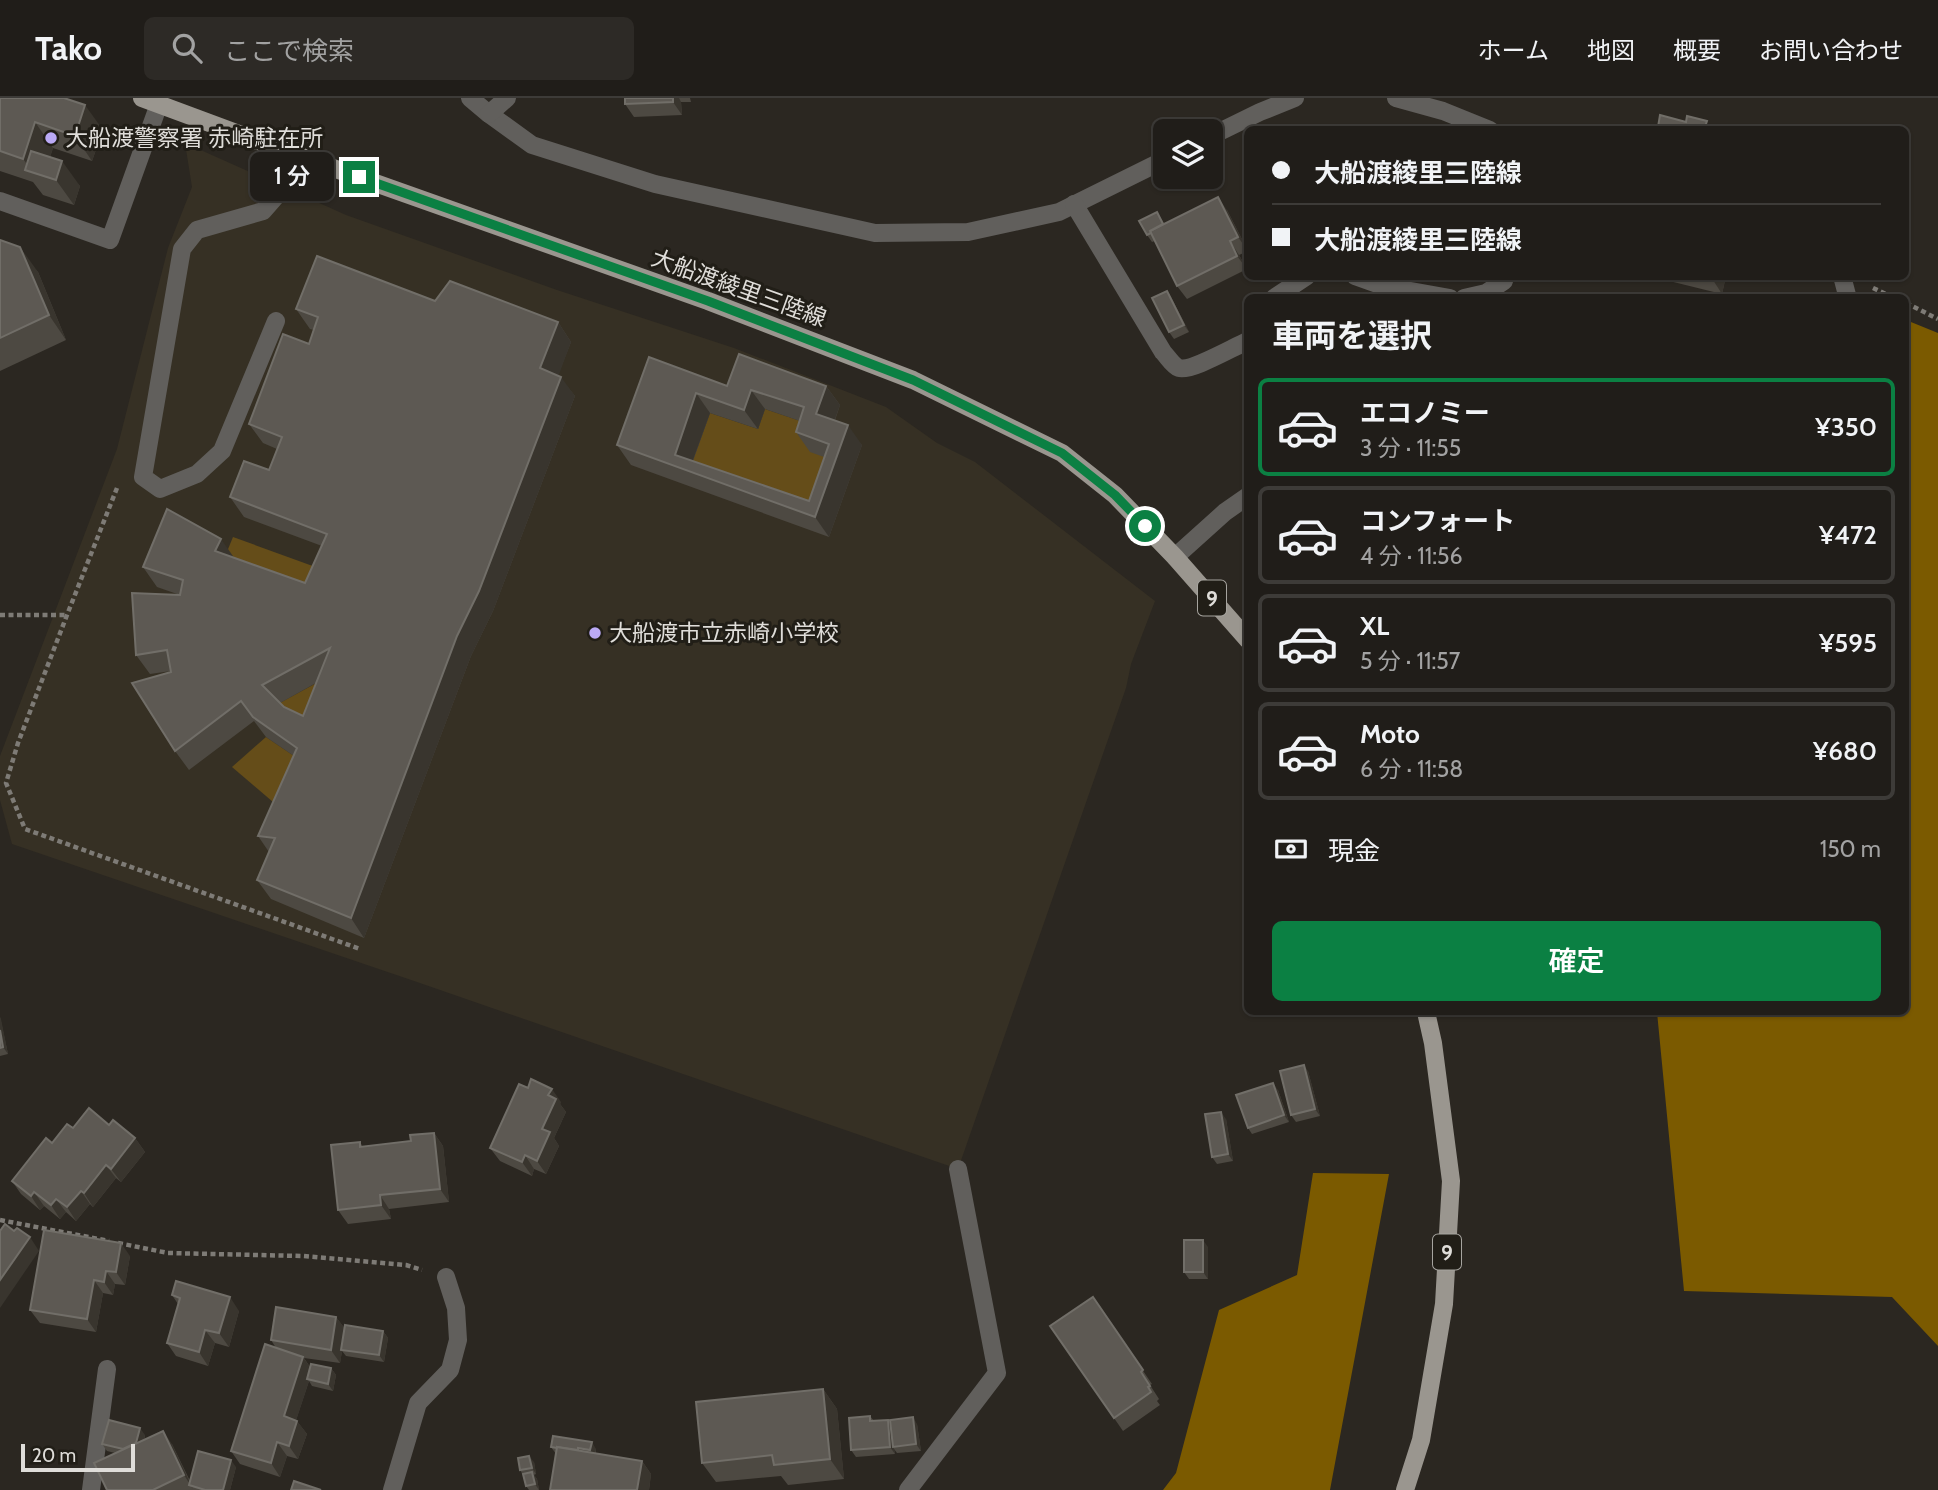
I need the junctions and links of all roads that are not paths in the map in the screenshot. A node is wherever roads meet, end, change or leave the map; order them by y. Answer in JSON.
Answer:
{"nodes":[{"id":1,"x":470,"y":98,"type":"edge"},
{"id":2,"x":507,"y":98,"type":"edge"},
{"id":3,"x":1295,"y":98,"type":"edge"},
{"id":4,"x":1396,"y":98,"type":"edge"},
{"id":5,"x":150,"y":101,"type":"edge"},
{"id":6,"x":489,"y":114,"type":"junction"},
{"id":7,"x":1480,"y":126,"type":"edge"},
{"id":8,"x":1223,"y":130,"type":"edge"},
{"id":9,"x":285,"y":151,"type":"junction"},
{"id":10,"x":1153,"y":165,"type":"edge"},
{"id":11,"x":0,"y":201,"type":"edge"},
{"id":12,"x":1074,"y":204,"type":"junction"},
{"id":13,"x":1301,"y":280,"type":"edge"},
{"id":14,"x":1366,"y":280,"type":"edge"},
{"id":15,"x":1504,"y":280,"type":"edge"},
{"id":16,"x":1279,"y":294,"type":"edge"},
{"id":17,"x":1427,"y":294,"type":"edge"},
{"id":18,"x":1482,"y":294,"type":"edge"},
{"id":19,"x":276,"y":321,"type":"dead end"},
{"id":20,"x":1244,"y":343,"type":"edge"},
{"id":21,"x":1244,"y":499,"type":"edge"},
{"id":22,"x":1175,"y":557,"type":"junction"},
{"id":23,"x":1244,"y":635,"type":"edge"},
{"id":24,"x":1427,"y":1015,"type":"edge"},
{"id":25,"x":958,"y":1169,"type":"dead end"},
{"id":26,"x":446,"y":1277,"type":"road end"},
{"id":27,"x":107,"y":1369,"type":"dead end"},
{"id":28,"x":92,"y":1490,"type":"edge"},
{"id":29,"x":392,"y":1490,"type":"edge"},
{"id":30,"x":908,"y":1490,"type":"edge"},
{"id":31,"x":1405,"y":1490,"type":"edge"}],
"edges":[{"from":1,"to":6,"type":"street"},
{"from":2,"to":6,"type":"street"},
{"from":3,"to":8,"type":"street"},
{"from":4,"to":7,"type":"street"},
{"from":5,"to":9,"type":"main road","name":"大船渡綾里三陸線","number":"9"},
{"from":5,"to":11,"type":"street"},
{"from":6,"to":12,"type":"street"},
{"from":9,"to":19,"type":"street"},
{"from":9,"to":22,"type":"main road","name":"大船渡綾里三陸線","number":"9"},
{"from":10,"to":12,"type":"street"},
{"from":12,"to":20,"type":"street"},
{"from":13,"to":16,"type":"street"},
{"from":14,"to":17,"type":"street"},
{"from":15,"to":18,"type":"street"},
{"from":21,"to":22,"type":"street"},
{"from":22,"to":23,"type":"main road","name":"大船渡綾里三陸線","number":"9"},
{"from":24,"to":31,"type":"main road","number":"9"},
{"from":25,"to":30,"type":"street"},
{"from":26,"to":29,"type":"street"},
{"from":27,"to":28,"type":"street"}]}
